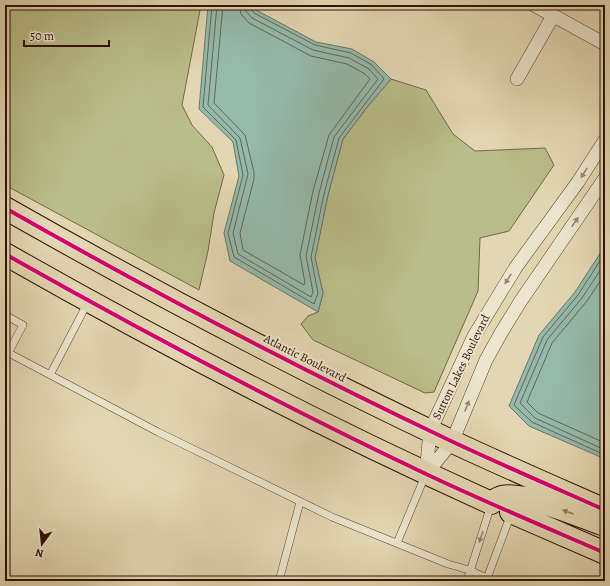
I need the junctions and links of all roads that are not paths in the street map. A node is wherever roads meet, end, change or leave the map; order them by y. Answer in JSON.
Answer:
{"nodes":[{"id":1,"x":534,"y":5,"type":"edge"},
{"id":2,"x":553,"y":16,"type":"junction"},
{"id":3,"x":605,"y":44,"type":"edge"},
{"id":4,"x":517,"y":79,"type":"dead end"},
{"id":5,"x":605,"y":140,"type":"edge"},
{"id":6,"x":605,"y":178,"type":"edge"},
{"id":7,"x":5,"y":208,"type":"edge"},
{"id":8,"x":541,"y":232,"type":"junction"},
{"id":9,"x":560,"y":243,"type":"junction"},
{"id":10,"x":5,"y":254,"type":"edge"},
{"id":11,"x":89,"y":301,"type":"junction"},
{"id":12,"x":5,"y":315,"type":"edge"},
{"id":13,"x":6,"y":354,"type":"edge"},
{"id":14,"x":50,"y":374,"type":"junction"},
{"id":15,"x":430,"y":431,"type":"junction"},
{"id":16,"x":452,"y":442,"type":"junction"},
{"id":17,"x":426,"y":474,"type":"junction"},
{"id":18,"x":300,"y":502,"type":"junction"},
{"id":19,"x":491,"y":503,"type":"junction"},
{"id":20,"x":605,"y":510,"type":"edge"},
{"id":21,"x":512,"y":512,"type":"joint"},
{"id":22,"x":605,"y":524,"type":"edge"},
{"id":23,"x":398,"y":543,"type":"junction"},
{"id":24,"x":601,"y":550,"type":"edge"},
{"id":25,"x":470,"y":570,"type":"junction"},
{"id":26,"x":489,"y":580,"type":"edge"},
{"id":27,"x":279,"y":581,"type":"edge"},
{"id":28,"x":467,"y":581,"type":"edge"}],
"edges":[{"from":1,"to":2,"type":"street"},
{"from":2,"to":3,"type":"street"},
{"from":2,"to":4,"type":"street"},
{"from":5,"to":8,"type":"street","name":"Sutton Lakes Boulevard","one_way":true},
{"from":9,"to":6,"type":"street","name":"Sutton Lakes Boulevard","one_way":true},
{"from":7,"to":15,"type":"highway","name":"Atlantic Boulevard"},
{"from":8,"to":9,"type":"street"},
{"from":8,"to":15,"type":"street","name":"Sutton Lakes Boulevard","one_way":true},
{"from":16,"to":9,"type":"street","name":"Sutton Lakes Boulevard","one_way":true},
{"from":10,"to":11,"type":"highway"},
{"from":11,"to":14,"type":"lane"},
{"from":11,"to":17,"type":"highway"},
{"from":12,"to":13,"type":"lane"},
{"from":13,"to":14,"type":"lane"},
{"from":14,"to":18,"type":"lane"},
{"from":15,"to":16,"type":"highway","name":"Atlantic Boulevard"},
{"from":15,"to":17,"type":"street","name":"Sutton Lakes Boulevard"},
{"from":16,"to":17,"type":"street","name":"Sutton Lakes Boulevard"},
{"from":16,"to":20,"type":"highway","name":"Atlantic Boulevard"},
{"from":17,"to":19,"type":"highway"},
{"from":17,"to":23,"type":"lane"},
{"from":18,"to":23,"type":"lane"},
{"from":18,"to":27,"type":"lane"},
{"from":22,"to":19,"type":"highway","one_way":true},
{"from":19,"to":25,"type":"lane","one_way":true},
{"from":21,"to":24,"type":"highway"},
{"from":21,"to":26,"type":"lane"},
{"from":23,"to":25,"type":"lane"},
{"from":25,"to":26,"type":"lane"},
{"from":25,"to":28,"type":"lane"}]}
